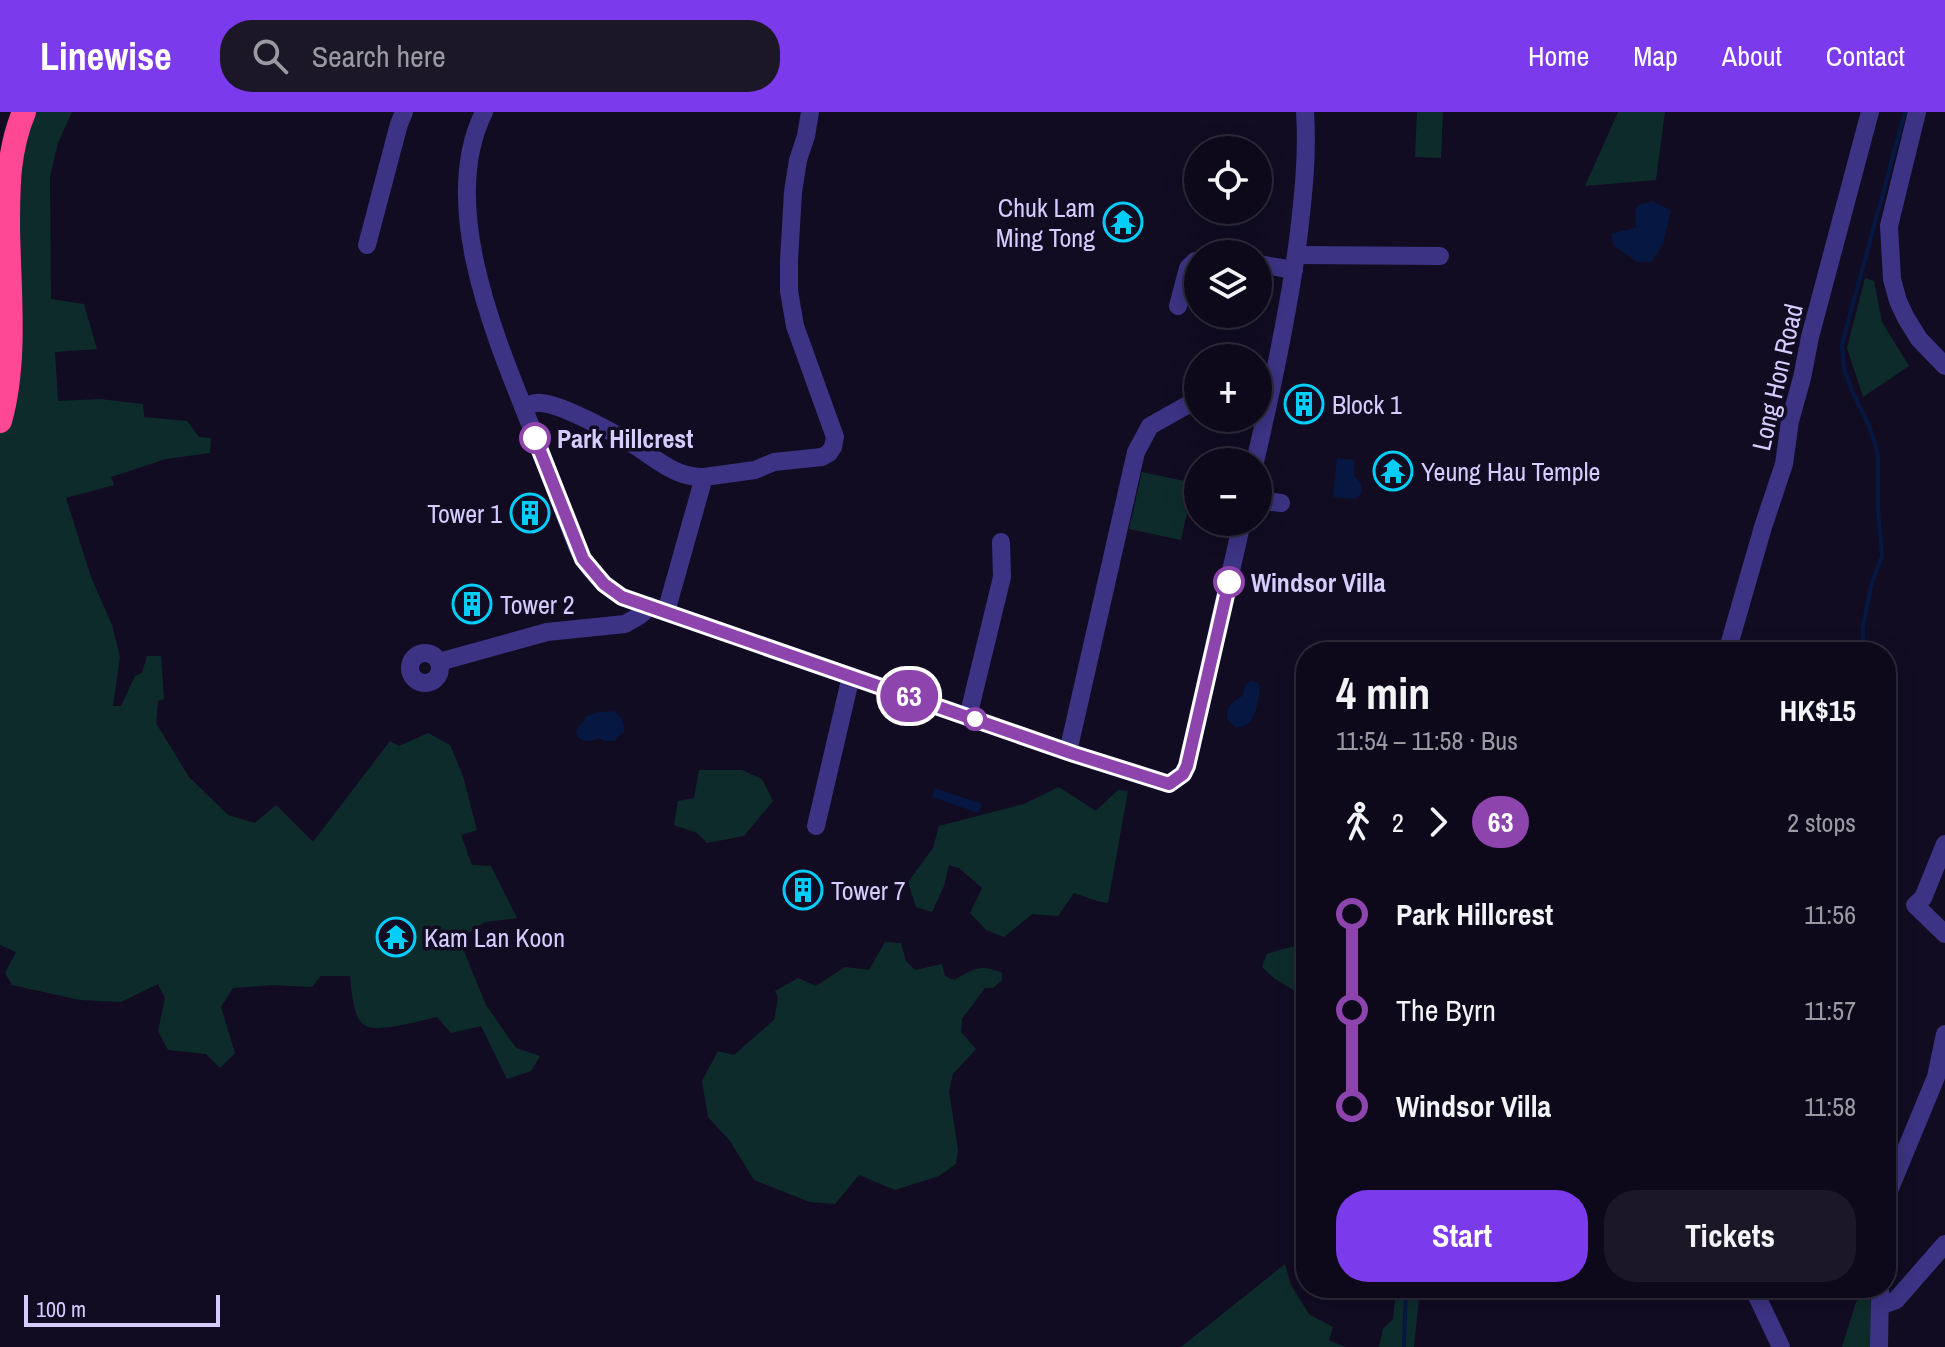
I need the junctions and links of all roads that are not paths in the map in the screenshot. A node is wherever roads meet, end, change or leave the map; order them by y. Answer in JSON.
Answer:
{"nodes":[{"id":1,"x":24,"y":112,"type":"edge"},
{"id":2,"x":404,"y":112,"type":"edge"},
{"id":3,"x":484,"y":112,"type":"edge"},
{"id":4,"x":810,"y":112,"type":"edge"},
{"id":5,"x":1305,"y":112,"type":"edge"},
{"id":6,"x":1870,"y":112,"type":"edge"},
{"id":7,"x":1917,"y":112,"type":"edge"},
{"id":8,"x":367,"y":245,"type":"dead end"},
{"id":9,"x":1440,"y":256,"type":"dead end"},
{"id":10,"x":1295,"y":262,"type":"junction"},
{"id":11,"x":1272,"y":263,"type":"edge"},
{"id":12,"x":1184,"y":283,"type":"edge"},
{"id":13,"x":1178,"y":306,"type":"dead end"},
{"id":14,"x":1272,"y":352,"type":"edge"},
{"id":15,"x":1945,"y":366,"type":"edge"},
{"id":16,"x":523,"y":407,"type":"junction"},
{"id":17,"x":1184,"y":407,"type":"edge"},
{"id":18,"x":0,"y":421,"type":"edge"},
{"id":19,"x":704,"y":477,"type":"junction"},
{"id":20,"x":1272,"y":502,"type":"edge"},
{"id":21,"x":1281,"y":503,"type":"dead end"},
{"id":22,"x":1239,"y":536,"type":"edge"},
{"id":23,"x":1001,"y":542,"type":"dead end"},
{"id":24,"x":658,"y":609,"type":"junction"},
{"id":25,"x":1730,"y":642,"type":"edge"},
{"id":26,"x":439,"y":662,"type":"dead end"},
{"id":27,"x":851,"y":676,"type":"junction"},
{"id":28,"x":968,"y":717,"type":"junction"},
{"id":29,"x":1068,"y":752,"type":"junction"},
{"id":30,"x":816,"y":826,"type":"dead end"},
{"id":31,"x":1945,"y":844,"type":"edge"},
{"id":32,"x":1945,"y":934,"type":"edge"},
{"id":33,"x":1945,"y":1034,"type":"edge"},
{"id":34,"x":1896,"y":1174,"type":"edge"},
{"id":35,"x":1945,"y":1244,"type":"edge"},
{"id":36,"x":1758,"y":1298,"type":"edge"},
{"id":37,"x":1880,"y":1298,"type":"edge"},
{"id":38,"x":1885,"y":1298,"type":"edge"},
{"id":39,"x":1781,"y":1347,"type":"edge"},
{"id":40,"x":1879,"y":1347,"type":"edge"}],
"edges":[{"from":1,"to":18,"type":"highway"},
{"from":2,"to":8,"type":"street"},
{"from":3,"to":16,"type":"street"},
{"from":4,"to":19,"type":"street"},
{"from":5,"to":10,"type":"street"},
{"from":6,"to":25,"type":"street","name":"Long Hon Road"},
{"from":7,"to":15,"type":"street"},
{"from":9,"to":10,"type":"street"},
{"from":10,"to":11,"type":"street"},
{"from":10,"to":14,"type":"street"},
{"from":12,"to":13,"type":"street"},
{"from":16,"to":19,"type":"street"},
{"from":16,"to":24,"type":"street"},
{"from":17,"to":29,"type":"street"},
{"from":19,"to":24,"type":"street"},
{"from":20,"to":21,"type":"street"},
{"from":22,"to":29,"type":"street"},
{"from":23,"to":28,"type":"street"},
{"from":24,"to":26,"type":"street"},
{"from":24,"to":27,"type":"street"},
{"from":27,"to":28,"type":"street"},
{"from":27,"to":30,"type":"street"},
{"from":28,"to":29,"type":"street"},
{"from":31,"to":32,"type":"street"},
{"from":33,"to":34,"type":"street"},
{"from":35,"to":38,"type":"street"},
{"from":36,"to":39,"type":"street"},
{"from":37,"to":40,"type":"street"}]}
